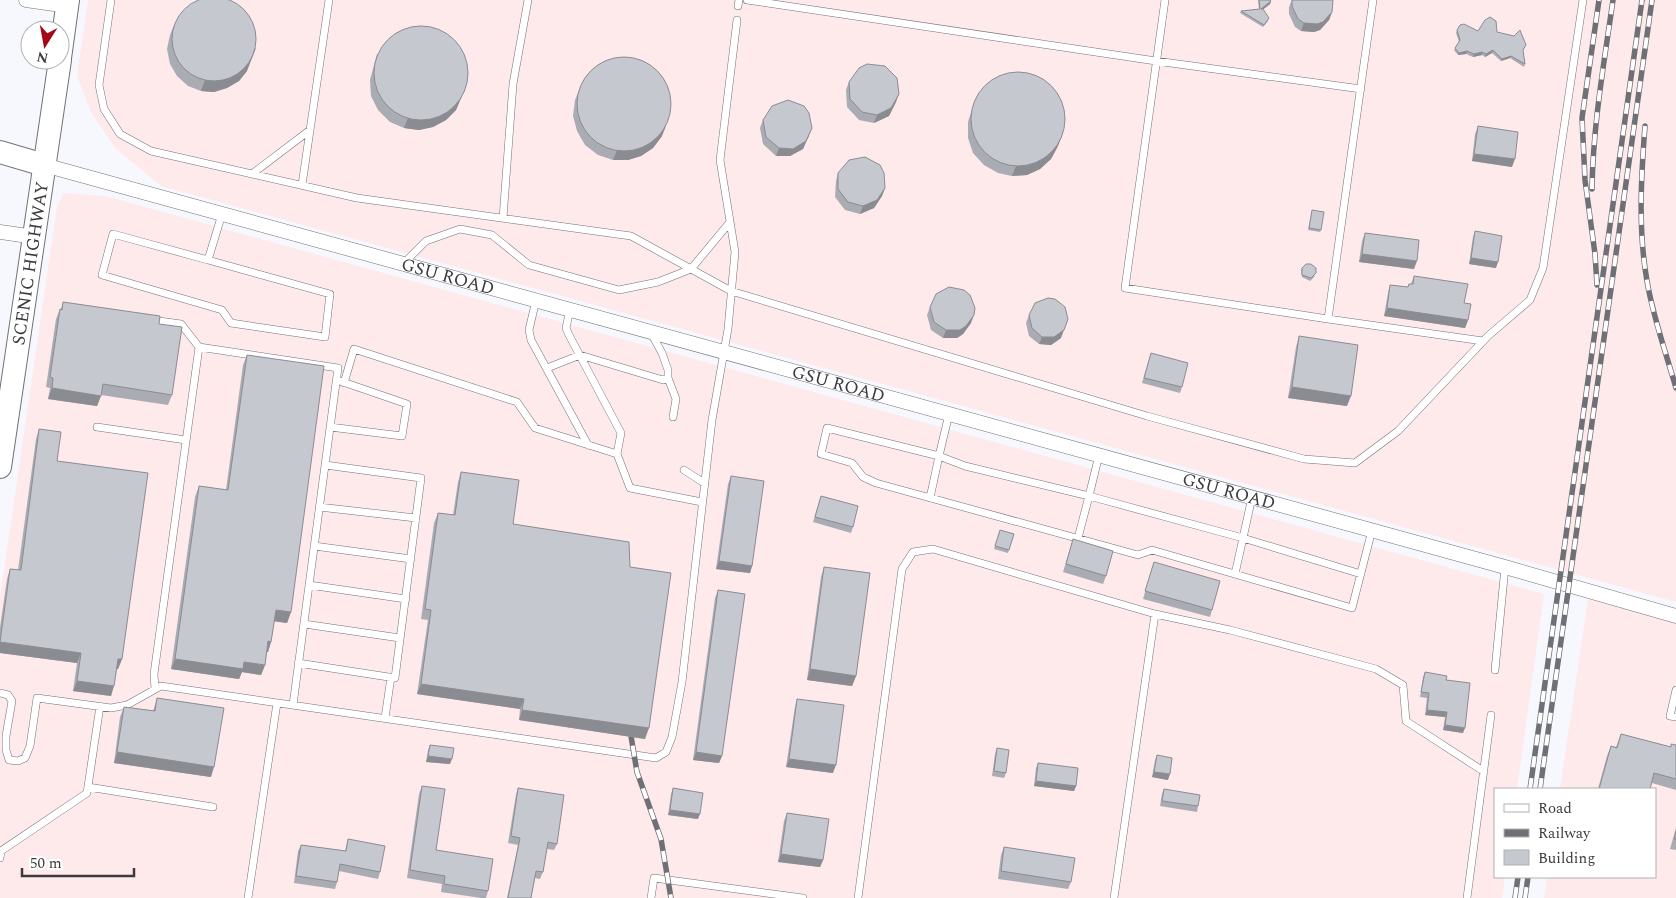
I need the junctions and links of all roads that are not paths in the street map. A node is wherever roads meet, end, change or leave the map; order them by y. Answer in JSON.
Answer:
{"nodes":[{"id":1,"x":26,"y":0,"type":"edge"},
{"id":2,"x":111,"y":0,"type":"edge"},
{"id":3,"x":328,"y":0,"type":"edge"},
{"id":4,"x":528,"y":0,"type":"edge"},
{"id":5,"x":746,"y":0,"type":"edge"},
{"id":6,"x":1165,"y":0,"type":"edge"},
{"id":7,"x":1373,"y":0,"type":"edge"},
{"id":8,"x":1583,"y":0,"type":"edge"},
{"id":9,"x":68,"y":3,"type":"edge"},
{"id":10,"x":66,"y":20,"type":"edge"},
{"id":11,"x":737,"y":20,"type":"dead end"},
{"id":12,"x":1156,"y":61,"type":"junction"},
{"id":13,"x":58,"y":70,"type":"edge"},
{"id":14,"x":1361,"y":89,"type":"junction"},
{"id":15,"x":310,"y":130,"type":"junction"},
{"id":16,"x":0,"y":152,"type":"edge"},
{"id":17,"x":44,"y":164,"type":"junction"},
{"id":18,"x":252,"y":174,"type":"junction"},
{"id":19,"x":302,"y":185,"type":"junction"},
{"id":20,"x":222,"y":214,"type":"junction"},
{"id":21,"x":503,"y":218,"type":"junction"},
{"id":22,"x":730,"y":222,"type":"junction"},
{"id":23,"x":0,"y":232,"type":"edge"},
{"id":24,"x":35,"y":237,"type":"junction"},
{"id":25,"x":208,"y":260,"type":"junction"},
{"id":26,"x":404,"y":264,"type":"junction"},
{"id":27,"x":691,"y":269,"type":"junction"},
{"id":28,"x":731,"y":291,"type":"junction"},
{"id":29,"x":536,"y":300,"type":"junction"},
{"id":30,"x":570,"y":309,"type":"junction"},
{"id":31,"x":144,"y":318,"type":"edge"},
{"id":32,"x":1328,"y":319,"type":"junction"},
{"id":33,"x":650,"y":332,"type":"junction"},
{"id":34,"x":1483,"y":342,"type":"junction"},
{"id":35,"x":199,"y":347,"type":"junction"},
{"id":36,"x":724,"y":352,"type":"junction"},
{"id":37,"x":580,"y":355,"type":"junction"},
{"id":38,"x":547,"y":368,"type":"junction"},
{"id":39,"x":668,"y":378,"type":"junction"},
{"id":40,"x":336,"y":380,"type":"junction"},
{"id":41,"x":344,"y":383,"type":"junction"},
{"id":42,"x":949,"y":414,"type":"junction"},
{"id":43,"x":674,"y":417,"type":"dead end"},
{"id":44,"x":97,"y":427,"type":"dead end"},
{"id":45,"x":330,"y":427,"type":"junction"},
{"id":46,"x":186,"y":440,"type":"junction"},
{"id":47,"x":588,"y":445,"type":"junction"},
{"id":48,"x":617,"y":454,"type":"junction"},
{"id":49,"x":1099,"y":455,"type":"junction"},
{"id":50,"x":939,"y":456,"type":"junction"},
{"id":51,"x":0,"y":464,"type":"edge"},
{"id":52,"x":325,"y":465,"type":"junction"},
{"id":53,"x":684,"y":470,"type":"dead end"},
{"id":54,"x":704,"y":483,"type":"junction"},
{"id":55,"x":1089,"y":496,"type":"junction"},
{"id":56,"x":1252,"y":497,"type":"junction"},
{"id":57,"x":930,"y":498,"type":"junction"},
{"id":58,"x":702,"y":502,"type":"junction"},
{"id":59,"x":319,"y":506,"type":"junction"},
{"id":60,"x":416,"y":518,"type":"junction"},
{"id":61,"x":1372,"y":530,"type":"junction"},
{"id":62,"x":1078,"y":538,"type":"junction"},
{"id":63,"x":1243,"y":538,"type":"junction"},
{"id":64,"x":314,"y":546,"type":"junction"},
{"id":65,"x":411,"y":559,"type":"junction"},
{"id":66,"x":1505,"y":567,"type":"junction"},
{"id":67,"x":1235,"y":574,"type":"junction"},
{"id":68,"x":1360,"y":574,"type":"junction"},
{"id":69,"x":309,"y":585,"type":"junction"},
{"id":70,"x":406,"y":599,"type":"junction"},
{"id":71,"x":1155,"y":614,"type":"junction"},
{"id":72,"x":1676,"y":616,"type":"edge"},
{"id":73,"x":304,"y":624,"type":"junction"},
{"id":74,"x":400,"y":638,"type":"junction"},
{"id":75,"x":298,"y":664,"type":"junction"},
{"id":76,"x":1495,"y":670,"type":"dead end"},
{"id":77,"x":391,"y":677,"type":"junction"},
{"id":78,"x":155,"y":689,"type":"junction"},
{"id":79,"x":1676,"y":690,"type":"edge"},
{"id":80,"x":0,"y":693,"type":"edge"},
{"id":81,"x":277,"y":703,"type":"junction"},
{"id":82,"x":292,"y":705,"type":"junction"},
{"id":83,"x":100,"y":706,"type":"junction"},
{"id":84,"x":1491,"y":715,"type":"dead end"},
{"id":85,"x":1676,"y":717,"type":"edge"},
{"id":86,"x":386,"y":718,"type":"junction"},
{"id":87,"x":1484,"y":771,"type":"junction"},
{"id":88,"x":88,"y":787,"type":"junction"},
{"id":89,"x":213,"y":807,"type":"dead end"},
{"id":90,"x":0,"y":858,"type":"edge"},
{"id":91,"x":248,"y":898,"type":"edge"},
{"id":92,"x":651,"y":898,"type":"edge"},
{"id":93,"x":803,"y":898,"type":"edge"},
{"id":94,"x":858,"y":898,"type":"edge"},
{"id":95,"x":1114,"y":898,"type":"edge"},
{"id":96,"x":1467,"y":898,"type":"edge"}],
"edges":[{"from":1,"to":9,"type":"street"},
{"from":2,"to":18,"type":"lane"},
{"from":3,"to":15,"type":"lane"},
{"from":4,"to":21,"type":"lane"},
{"from":5,"to":12,"type":"lane"},
{"from":6,"to":12,"type":"lane"},
{"from":7,"to":14,"type":"lane"},
{"from":8,"to":34,"type":"lane"},
{"from":9,"to":10,"type":"main road","name":"SCENIC HIGHWAY"},
{"from":11,"to":22,"type":"lane"},
{"from":12,"to":14,"type":"lane"},
{"from":12,"to":32,"type":"lane"},
{"from":13,"to":17,"type":"main road","name":"SCENIC HIGHWAY"},
{"from":14,"to":32,"type":"lane"},
{"from":15,"to":18,"type":"lane"},
{"from":15,"to":19,"type":"lane"},
{"from":16,"to":17,"type":"main road","name":"GSU ROAD"},
{"from":17,"to":20,"type":"street","name":"GSU ROAD"},
{"from":17,"to":24,"type":"main road","name":"SCENIC HIGHWAY"},
{"from":18,"to":19,"type":"lane"},
{"from":19,"to":21,"type":"lane"},
{"from":20,"to":25,"type":"lane"},
{"from":20,"to":26,"type":"street","name":"GSU ROAD"},
{"from":21,"to":27,"type":"lane"},
{"from":22,"to":27,"type":"lane"},
{"from":22,"to":28,"type":"lane"},
{"from":23,"to":24,"type":"street"},
{"from":24,"to":51,"type":"main road","name":"SCENIC HIGHWAY"},
{"from":25,"to":25,"type":"lane"},
{"from":26,"to":27,"type":"lane"},
{"from":26,"to":29,"type":"street","name":"GSU ROAD"},
{"from":27,"to":28,"type":"lane"},
{"from":28,"to":34,"type":"lane"},
{"from":28,"to":36,"type":"lane"},
{"from":29,"to":30,"type":"street","name":"GSU ROAD"},
{"from":29,"to":38,"type":"lane"},
{"from":30,"to":33,"type":"street","name":"GSU ROAD"},
{"from":30,"to":37,"type":"lane"},
{"from":31,"to":35,"type":"lane"},
{"from":32,"to":34,"type":"lane"},
{"from":33,"to":36,"type":"street","name":"GSU ROAD"},
{"from":33,"to":39,"type":"lane"},
{"from":35,"to":40,"type":"lane"},
{"from":35,"to":46,"type":"lane"},
{"from":36,"to":42,"type":"street","name":"GSU ROAD"},
{"from":36,"to":54,"type":"lane"},
{"from":37,"to":38,"type":"lane"},
{"from":37,"to":39,"type":"lane"},
{"from":37,"to":48,"type":"lane"},
{"from":38,"to":47,"type":"lane"},
{"from":39,"to":43,"type":"lane"},
{"from":40,"to":41,"type":"lane"},
{"from":40,"to":45,"type":"lane"},
{"from":41,"to":45,"type":"lane"},
{"from":41,"to":47,"type":"lane"},
{"from":42,"to":49,"type":"street","name":"GSU ROAD"},
{"from":42,"to":50,"type":"lane"},
{"from":44,"to":46,"type":"lane"},
{"from":45,"to":52,"type":"lane"},
{"from":46,"to":78,"type":"lane"},
{"from":47,"to":48,"type":"lane"},
{"from":48,"to":58,"type":"lane"},
{"from":49,"to":55,"type":"lane"},
{"from":49,"to":56,"type":"street","name":"GSU ROAD"},
{"from":50,"to":55,"type":"lane"},
{"from":50,"to":57,"type":"lane"},
{"from":50,"to":57,"type":"lane"},
{"from":52,"to":59,"type":"lane"},
{"from":52,"to":60,"type":"lane"},
{"from":53,"to":54,"type":"lane"},
{"from":54,"to":58,"type":"lane"},
{"from":55,"to":62,"type":"lane"},
{"from":55,"to":63,"type":"lane"},
{"from":56,"to":61,"type":"street","name":"GSU ROAD"},
{"from":56,"to":63,"type":"lane"},
{"from":57,"to":62,"type":"lane"},
{"from":58,"to":86,"type":"lane"},
{"from":59,"to":60,"type":"lane"},
{"from":59,"to":64,"type":"lane"},
{"from":60,"to":65,"type":"lane"},
{"from":61,"to":66,"type":"street","name":"GSU ROAD"},
{"from":61,"to":68,"type":"lane"},
{"from":62,"to":67,"type":"lane"},
{"from":63,"to":67,"type":"lane"},
{"from":63,"to":68,"type":"lane"},
{"from":64,"to":65,"type":"lane"},
{"from":64,"to":69,"type":"lane"},
{"from":65,"to":70,"type":"lane"},
{"from":66,"to":72,"type":"street","name":"GSU ROAD"},
{"from":66,"to":76,"type":"lane"},
{"from":67,"to":68,"type":"lane"},
{"from":69,"to":70,"type":"lane"},
{"from":69,"to":73,"type":"lane"},
{"from":70,"to":74,"type":"lane"},
{"from":71,"to":87,"type":"lane"},
{"from":71,"to":94,"type":"lane"},
{"from":71,"to":95,"type":"lane"},
{"from":73,"to":74,"type":"lane"},
{"from":73,"to":75,"type":"lane"},
{"from":74,"to":77,"type":"lane"},
{"from":75,"to":77,"type":"lane"},
{"from":75,"to":82,"type":"lane"},
{"from":77,"to":86,"type":"lane"},
{"from":78,"to":81,"type":"lane"},
{"from":78,"to":83,"type":"lane"},
{"from":79,"to":85,"type":"lane"},
{"from":80,"to":83,"type":"lane"},
{"from":81,"to":82,"type":"lane"},
{"from":81,"to":91,"type":"lane"},
{"from":82,"to":86,"type":"lane"},
{"from":83,"to":88,"type":"lane"},
{"from":84,"to":87,"type":"lane"},
{"from":87,"to":96,"type":"lane"},
{"from":88,"to":89,"type":"lane"},
{"from":88,"to":90,"type":"lane"},
{"from":92,"to":93,"type":"lane"}]}
